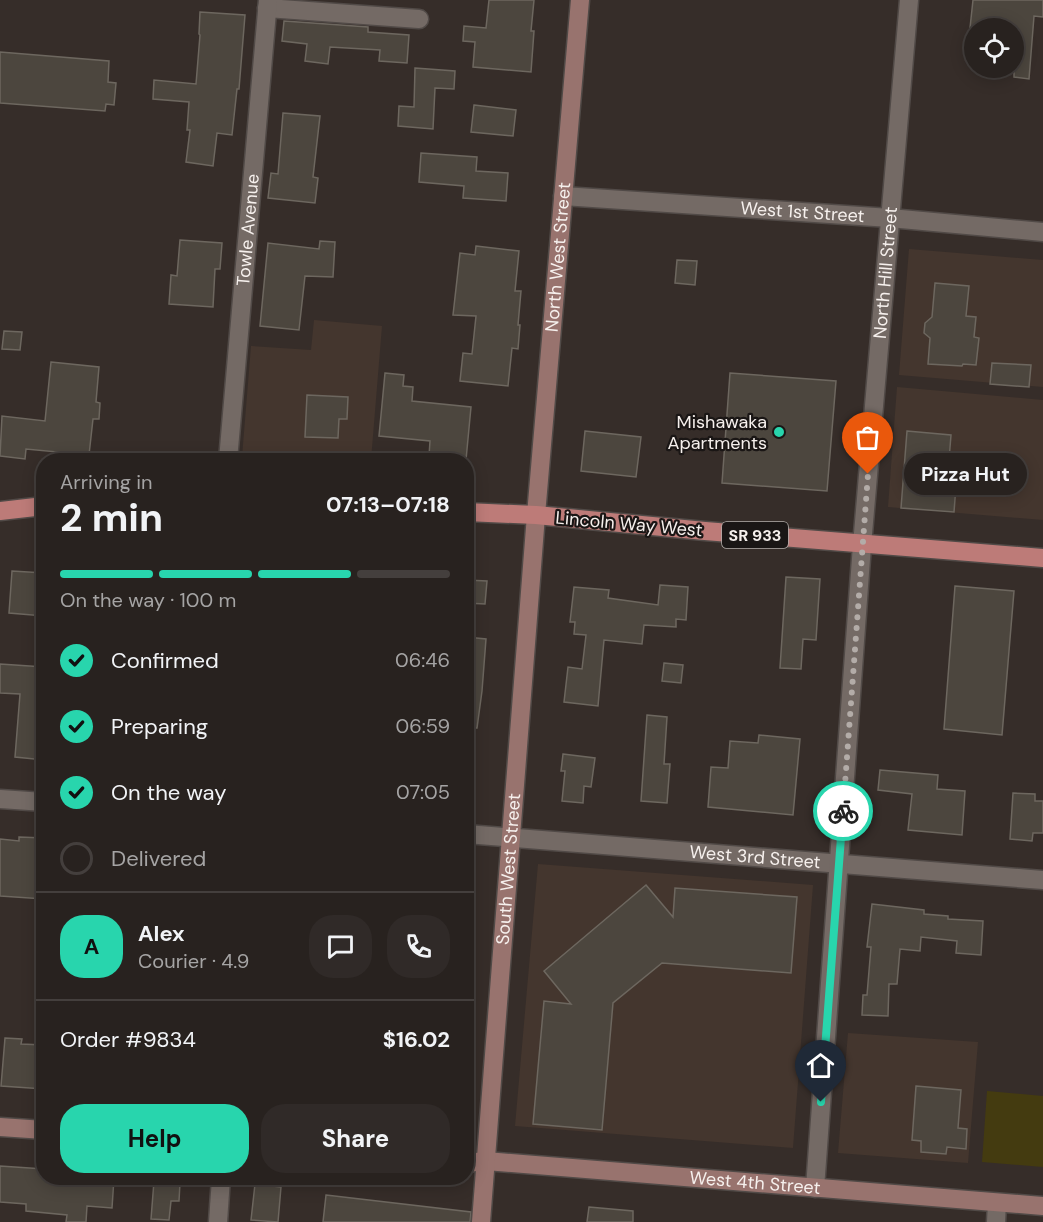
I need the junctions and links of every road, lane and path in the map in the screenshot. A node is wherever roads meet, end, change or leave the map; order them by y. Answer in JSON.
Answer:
{"nodes":[{"id":1,"x":580,"y":0,"type":"edge"},
{"id":2,"x":909,"y":0,"type":"edge"},
{"id":3,"x":267,"y":4,"type":"edge"},
{"id":4,"x":419,"y":19,"type":"dead end"},
{"id":5,"x":563,"y":195,"type":"junction"},
{"id":6,"x":890,"y":218,"type":"junction"},
{"id":7,"x":1043,"y":232,"type":"edge"},
{"id":8,"x":229,"y":453,"type":"edge"},
{"id":9,"x":36,"y":507,"type":"edge"},
{"id":10,"x":0,"y":511,"type":"edge"},
{"id":11,"x":474,"y":512,"type":"edge"},
{"id":12,"x":536,"y":515,"type":"junction"},
{"id":13,"x":862,"y":545,"type":"junction"},
{"id":14,"x":1043,"y":558,"type":"edge"},
{"id":15,"x":0,"y":799,"type":"edge"},
{"id":16,"x":36,"y":801,"type":"edge"},
{"id":17,"x":474,"y":835,"type":"edge"},
{"id":18,"x":511,"y":837,"type":"junction"},
{"id":19,"x":839,"y":864,"type":"junction"},
{"id":20,"x":1043,"y":880,"type":"edge"},
{"id":21,"x":0,"y":1127,"type":"edge"},
{"id":22,"x":36,"y":1129,"type":"edge"},
{"id":23,"x":486,"y":1161,"type":"junction"},
{"id":24,"x":474,"y":1162,"type":"edge"},
{"id":25,"x":221,"y":1185,"type":"edge"},
{"id":26,"x":815,"y":1188,"type":"junction"},
{"id":27,"x":998,"y":1203,"type":"junction"},
{"id":28,"x":1043,"y":1206,"type":"edge"},
{"id":29,"x":218,"y":1222,"type":"edge"},
{"id":30,"x":481,"y":1222,"type":"edge"},
{"id":31,"x":996,"y":1222,"type":"edge"}],
"edges":[{"from":1,"to":5,"type":"street","name":"North West Street"},
{"from":2,"to":6,"type":"street","name":"North Hill Street"},
{"from":3,"to":4,"type":"street"},
{"from":3,"to":8,"type":"street","name":"Towle Avenue"},
{"from":5,"to":6,"type":"street","name":"West 1st Street"},
{"from":5,"to":12,"type":"street","name":"North West Street"},
{"from":6,"to":7,"type":"street","name":"West 1st Street"},
{"from":6,"to":13,"type":"street","name":"North Hill Street"},
{"from":9,"to":10,"type":"main road"},
{"from":11,"to":12,"type":"main road","name":"Lincoln Way West","number":"SR 933"},
{"from":12,"to":13,"type":"main road","name":"Lincoln Way West","number":"SR 933"},
{"from":12,"to":18,"type":"street","name":"South West Street"},
{"from":13,"to":14,"type":"main road","name":"Lincoln Way West","number":"SR 933"},
{"from":13,"to":19,"type":"street","name":"North Hill Street"},
{"from":15,"to":16,"type":"street"},
{"from":17,"to":18,"type":"street","name":"West 3rd Street"},
{"from":18,"to":19,"type":"street","name":"West 3rd Street"},
{"from":18,"to":23,"type":"street","name":"South West Street"},
{"from":19,"to":20,"type":"street","name":"West 3rd Street"},
{"from":19,"to":26,"type":"street","name":"North Hill Street"},
{"from":21,"to":22,"type":"street"},
{"from":23,"to":24,"type":"street","name":"West 4th Street"},
{"from":23,"to":26,"type":"street","name":"West 4th Street"},
{"from":23,"to":30,"type":"street","name":"South West Street"},
{"from":25,"to":29,"type":"street"},
{"from":26,"to":27,"type":"street","name":"West 4th Street"},
{"from":27,"to":28,"type":"street","name":"West 4th Street"},
{"from":27,"to":31,"type":"street"}]}
